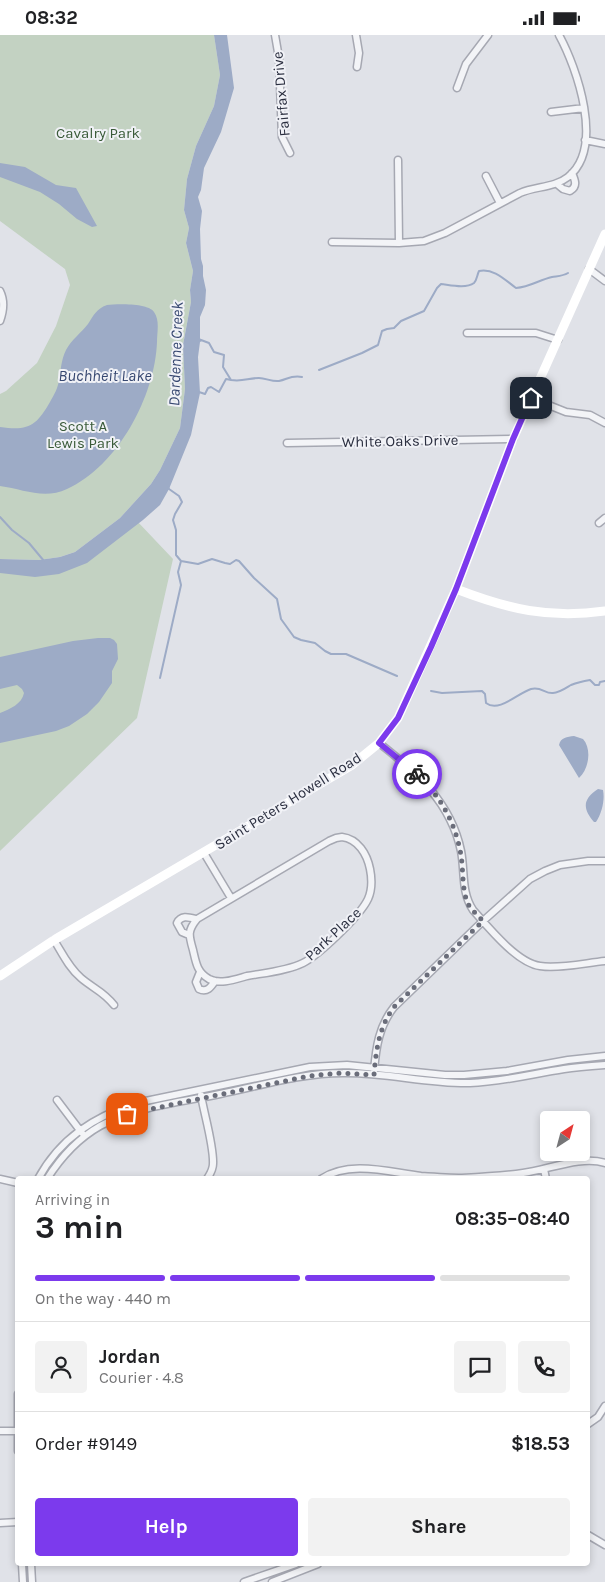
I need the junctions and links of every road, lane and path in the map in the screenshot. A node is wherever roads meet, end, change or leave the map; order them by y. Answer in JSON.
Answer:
{"nodes":[{"id":1,"x":275,"y":35,"type":"edge"},
{"id":2,"x":356,"y":35,"type":"edge"},
{"id":3,"x":488,"y":35,"type":"edge"},
{"id":4,"x":559,"y":35,"type":"edge"},
{"id":5,"x":357,"y":67,"type":"dead end"},
{"id":6,"x":457,"y":88,"type":"dead end"},
{"id":7,"x":584,"y":108,"type":"junction"},
{"id":8,"x":551,"y":112,"type":"dead end"},
{"id":9,"x":585,"y":140,"type":"junction"},
{"id":10,"x":605,"y":144,"type":"edge"},
{"id":11,"x":290,"y":153,"type":"dead end"},
{"id":12,"x":398,"y":160,"type":"dead end"},
{"id":13,"x":572,"y":173,"type":"junction"},
{"id":14,"x":486,"y":176,"type":"dead end"},
{"id":15,"x":556,"y":184,"type":"junction"},
{"id":16,"x":500,"y":203,"type":"junction"},
{"id":17,"x":605,"y":234,"type":"edge"},
{"id":18,"x":332,"y":242,"type":"dead end"},
{"id":19,"x":399,"y":243,"type":"junction"},
{"id":20,"x":589,"y":269,"type":"junction"},
{"id":21,"x":605,"y":281,"type":"edge"},
{"id":22,"x":0,"y":291,"type":"edge"},
{"id":23,"x":0,"y":321,"type":"edge"},
{"id":24,"x":467,"y":333,"type":"dead end"},
{"id":25,"x":558,"y":340,"type":"junction"},
{"id":26,"x":531,"y":398,"type":"junction"},
{"id":27,"x":605,"y":423,"type":"edge"},
{"id":28,"x":513,"y":439,"type":"junction"},
{"id":29,"x":288,"y":443,"type":"dead end"},
{"id":30,"x":605,"y":518,"type":"edge"},
{"id":31,"x":599,"y":523,"type":"dead end"},
{"id":32,"x":456,"y":589,"type":"junction"},
{"id":33,"x":605,"y":611,"type":"edge"},
{"id":34,"x":379,"y":743,"type":"junction"},
{"id":35,"x":204,"y":853,"type":"junction"},
{"id":36,"x":605,"y":861,"type":"edge"},
{"id":37,"x":232,"y":898,"type":"junction"},
{"id":38,"x":196,"y":919,"type":"junction"},
{"id":39,"x":483,"y":921,"type":"junction"},
{"id":40,"x":189,"y":935,"type":"junction"},
{"id":41,"x":54,"y":941,"type":"junction"},
{"id":42,"x":605,"y":961,"type":"edge"},
{"id":43,"x":200,"y":973,"type":"junction"},
{"id":44,"x":0,"y":976,"type":"edge"},
{"id":45,"x":215,"y":981,"type":"junction"},
{"id":46,"x":114,"y":1005,"type":"dead end"},
{"id":47,"x":605,"y":1057,"type":"edge"},
{"id":48,"x":605,"y":1065,"type":"edge"},
{"id":49,"x":374,"y":1067,"type":"junction"},
{"id":50,"x":492,"y":1073,"type":"junction"},
{"id":51,"x":374,"y":1075,"type":"junction"},
{"id":52,"x":493,"y":1081,"type":"junction"},
{"id":53,"x":200,"y":1089,"type":"junction"},
{"id":54,"x":201,"y":1098,"type":"junction"},
{"id":55,"x":58,"y":1100,"type":"dead end"},
{"id":56,"x":80,"y":1130,"type":"junction"},
{"id":57,"x":85,"y":1136,"type":"junction"},
{"id":58,"x":605,"y":1163,"type":"edge"},
{"id":59,"x":544,"y":1169,"type":"junction"},
{"id":60,"x":383,"y":1171,"type":"junction"},
{"id":61,"x":40,"y":1176,"type":"edge"},
{"id":62,"x":49,"y":1176,"type":"edge"},
{"id":63,"x":209,"y":1176,"type":"edge"},
{"id":64,"x":326,"y":1176,"type":"edge"},
{"id":65,"x":382,"y":1176,"type":"edge"},
{"id":66,"x":422,"y":1176,"type":"edge"},
{"id":67,"x":487,"y":1176,"type":"edge"},
{"id":68,"x":545,"y":1176,"type":"edge"},
{"id":69,"x":0,"y":1179,"type":"edge"},
{"id":70,"x":15,"y":1182,"type":"edge"},
{"id":71,"x":605,"y":1407,"type":"edge"},
{"id":72,"x":590,"y":1423,"type":"edge"},
{"id":73,"x":0,"y":1431,"type":"edge"},
{"id":74,"x":15,"y":1431,"type":"edge"},
{"id":75,"x":15,"y":1522,"type":"edge"},
{"id":76,"x":0,"y":1523,"type":"edge"},
{"id":77,"x":590,"y":1537,"type":"edge"},
{"id":78,"x":605,"y":1545,"type":"edge"},
{"id":79,"x":22,"y":1566,"type":"edge"},
{"id":80,"x":31,"y":1566,"type":"edge"},
{"id":81,"x":290,"y":1566,"type":"edge"},
{"id":82,"x":313,"y":1566,"type":"edge"},
{"id":83,"x":22,"y":1582,"type":"edge"},
{"id":84,"x":32,"y":1582,"type":"edge"},
{"id":85,"x":244,"y":1582,"type":"edge"},
{"id":86,"x":272,"y":1582,"type":"edge"}],
"edges":[{"from":1,"to":11,"type":"street","name":"Fairfax Drive"},
{"from":2,"to":5,"type":"street"},
{"from":3,"to":6,"type":"street"},
{"from":4,"to":7,"type":"street"},
{"from":7,"to":8,"type":"street"},
{"from":7,"to":9,"type":"street"},
{"from":9,"to":10,"type":"street"},
{"from":9,"to":13,"type":"street"},
{"from":12,"to":19,"type":"street"},
{"from":13,"to":15,"type":"street"},
{"from":13,"to":15,"type":"street"},
{"from":14,"to":16,"type":"street"},
{"from":15,"to":16,"type":"street"},
{"from":16,"to":19,"type":"street"},
{"from":17,"to":20,"type":"main road","name":"Saint Peters Howell Road"},
{"from":18,"to":19,"type":"street"},
{"from":20,"to":21,"type":"street"},
{"from":20,"to":25,"type":"main road","name":"Saint Peters Howell Road"},
{"from":22,"to":23,"type":"street"},
{"from":24,"to":25,"type":"street"},
{"from":25,"to":26,"type":"main road","name":"Saint Peters Howell Road"},
{"from":26,"to":27,"type":"street"},
{"from":26,"to":28,"type":"main road","name":"Saint Peters Howell Road"},
{"from":28,"to":29,"type":"street","name":"White Oaks Drive"},
{"from":28,"to":32,"type":"main road","name":"Saint Peters Howell Road"},
{"from":30,"to":31,"type":"street"},
{"from":32,"to":33,"type":"main road"},
{"from":32,"to":34,"type":"main road","name":"Saint Peters Howell Road"},
{"from":34,"to":35,"type":"main road","name":"Saint Peters Howell Road"},
{"from":34,"to":39,"type":"street"},
{"from":35,"to":37,"type":"street"},
{"from":35,"to":41,"type":"main road","name":"Saint Peters Howell Road"},
{"from":36,"to":39,"type":"street"},
{"from":37,"to":38,"type":"street","name":"Park Place"},
{"from":37,"to":45,"type":"street","name":"Park Place"},
{"from":38,"to":40,"type":"street"},
{"from":38,"to":40,"type":"street","name":"Park Place"},
{"from":39,"to":42,"type":"street"},
{"from":39,"to":49,"type":"street"},
{"from":40,"to":43,"type":"street","name":"Park Place"},
{"from":41,"to":44,"type":"main road","name":"Saint Peters Howell Road"},
{"from":41,"to":46,"type":"street"},
{"from":43,"to":45,"type":"street"},
{"from":43,"to":45,"type":"street","name":"Park Place"},
{"from":47,"to":50,"type":"street"},
{"from":48,"to":52,"type":"street"},
{"from":49,"to":50,"type":"street"},
{"from":49,"to":51,"type":"street"},
{"from":49,"to":53,"type":"street"},
{"from":50,"to":52,"type":"street"},
{"from":51,"to":52,"type":"street"},
{"from":51,"to":54,"type":"street"},
{"from":53,"to":54,"type":"street"},
{"from":53,"to":56,"type":"street"},
{"from":54,"to":57,"type":"street"},
{"from":54,"to":63,"type":"street"},
{"from":55,"to":56,"type":"street"},
{"from":56,"to":57,"type":"street"},
{"from":56,"to":61,"type":"street"},
{"from":57,"to":62,"type":"street"},
{"from":58,"to":59,"type":"street"},
{"from":59,"to":67,"type":"street"},
{"from":59,"to":68,"type":"street"},
{"from":60,"to":64,"type":"street"},
{"from":60,"to":65,"type":"street"},
{"from":60,"to":66,"type":"street"},
{"from":69,"to":70,"type":"street"},
{"from":71,"to":72,"type":"street"},
{"from":73,"to":74,"type":"street"},
{"from":75,"to":76,"type":"street"},
{"from":77,"to":78,"type":"street"},
{"from":79,"to":83,"type":"street"},
{"from":80,"to":84,"type":"street"},
{"from":81,"to":85,"type":"street"},
{"from":82,"to":86,"type":"street"}]}
